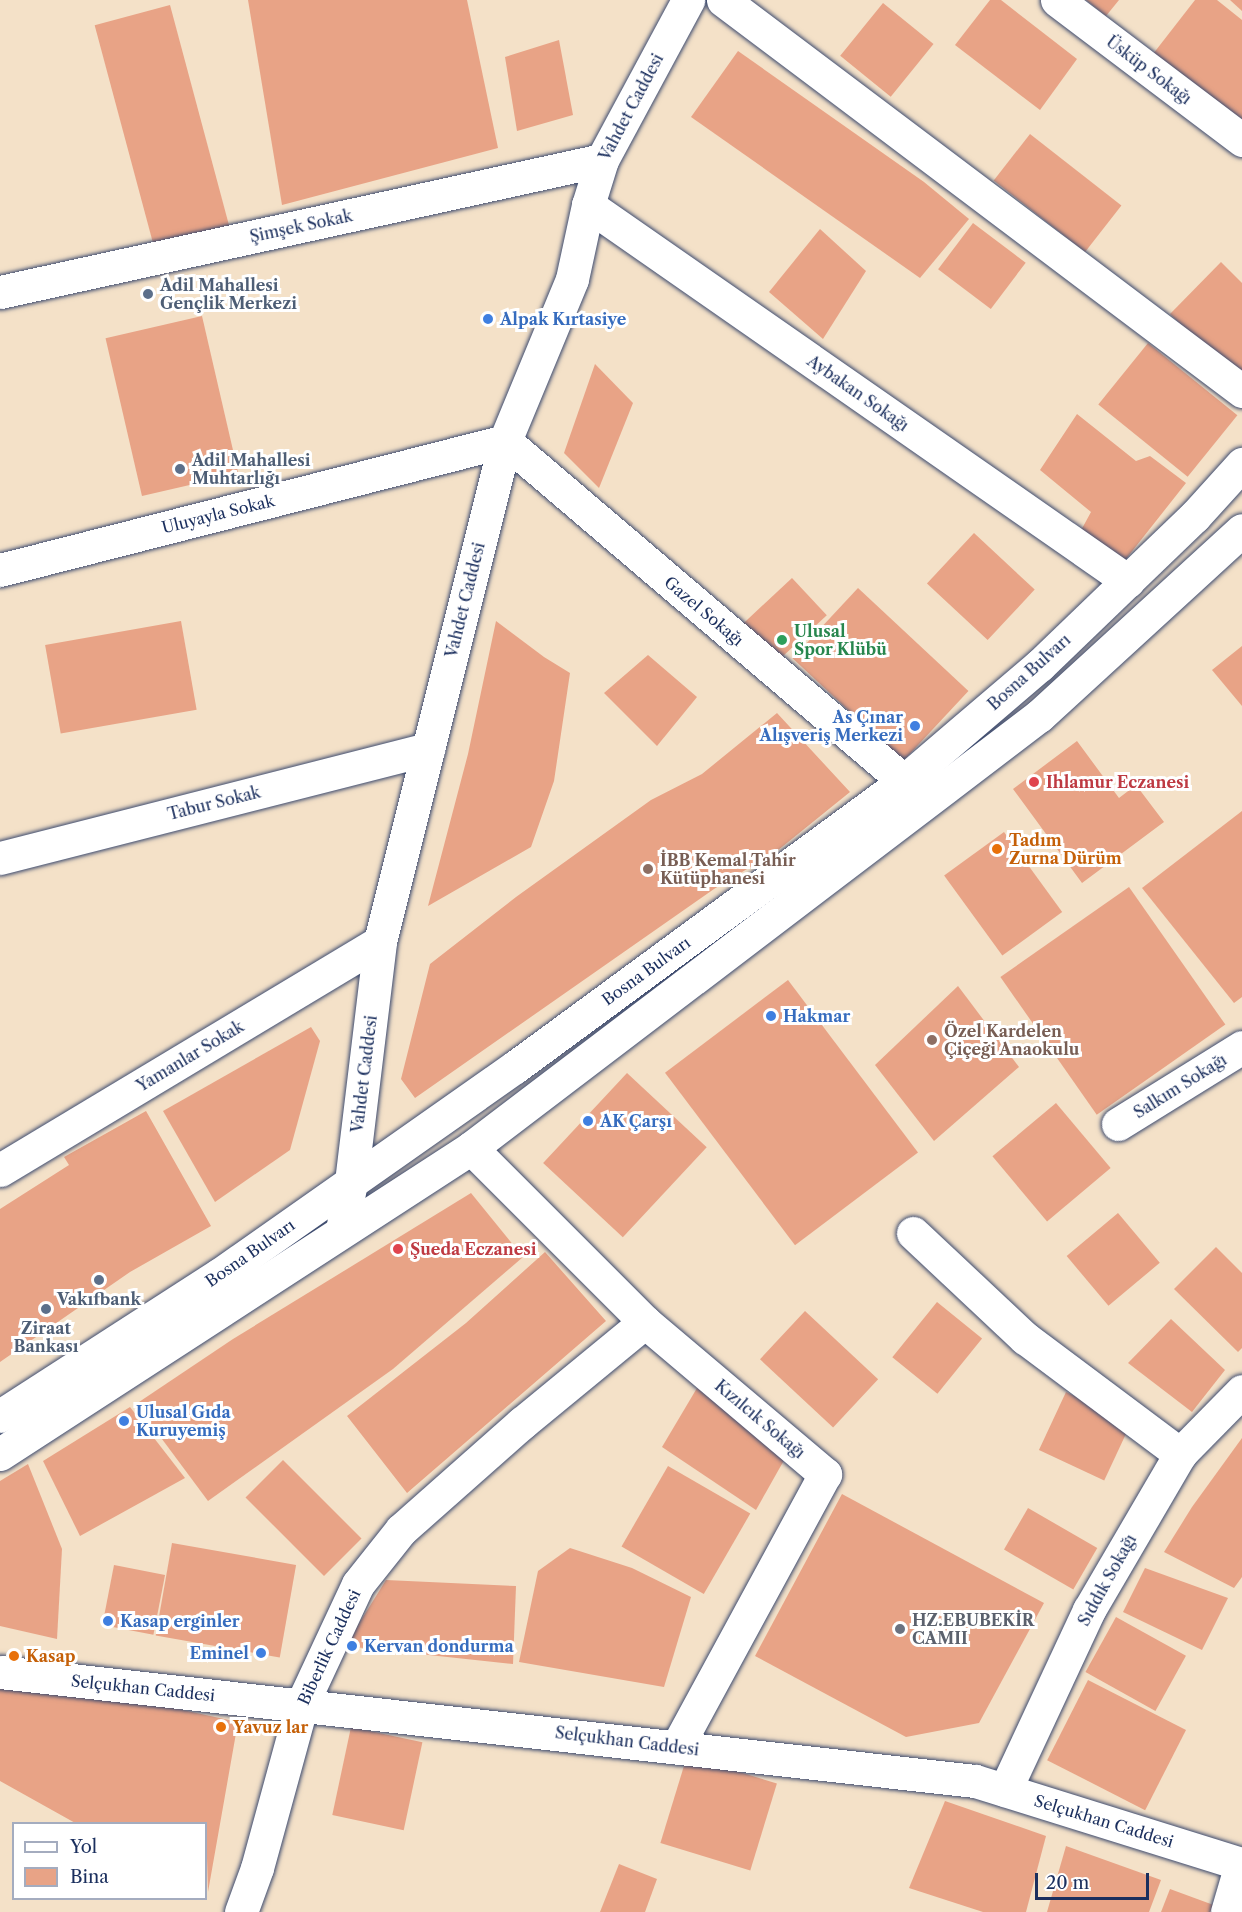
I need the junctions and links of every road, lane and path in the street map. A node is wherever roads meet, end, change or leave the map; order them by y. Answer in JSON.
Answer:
{"nodes":[{"id":1,"x":688,"y":0,"type":"edge"},
{"id":2,"x":723,"y":0,"type":"edge"},
{"id":3,"x":1057,"y":0,"type":"edge"},
{"id":4,"x":1242,"y":140,"type":"edge"},
{"id":5,"x":602,"y":160,"type":"junction"},
{"id":6,"x":588,"y":205,"type":"junction"},
{"id":7,"x":0,"y":292,"type":"edge"},
{"id":8,"x":1242,"y":391,"type":"edge"},
{"id":9,"x":505,"y":441,"type":"junction"},
{"id":10,"x":1242,"y":464,"type":"edge"},
{"id":11,"x":1242,"y":530,"type":"edge"},
{"id":12,"x":0,"y":570,"type":"edge"},
{"id":13,"x":1128,"y":580,"type":"junction"},
{"id":14,"x":428,"y":749,"type":"junction"},
{"id":15,"x":904,"y":780,"type":"junction"},
{"id":16,"x":0,"y":858,"type":"edge"},
{"id":17,"x":380,"y":942,"type":"junction"},
{"id":18,"x":1242,"y":1047,"type":"edge"},
{"id":19,"x":1118,"y":1124,"type":"dead end"},
{"id":20,"x":471,"y":1148,"type":"junction"},
{"id":21,"x":0,"y":1170,"type":"edge"},
{"id":22,"x":351,"y":1182,"type":"junction"},
{"id":23,"x":342,"y":1230,"type":"junction"},
{"id":24,"x":913,"y":1233,"type":"dead end"},
{"id":25,"x":645,"y":1322,"type":"junction"},
{"id":26,"x":1242,"y":1391,"type":"edge"},
{"id":27,"x":0,"y":1416,"type":"edge"},
{"id":28,"x":0,"y":1454,"type":"edge"},
{"id":29,"x":1180,"y":1454,"type":"junction"},
{"id":30,"x":0,"y":1672,"type":"edge"},
{"id":31,"x":302,"y":1704,"type":"junction"},
{"id":32,"x":677,"y":1747,"type":"junction"},
{"id":33,"x":1005,"y":1790,"type":"junction"},
{"id":34,"x":1242,"y":1864,"type":"edge"},
{"id":35,"x":243,"y":1912,"type":"edge"},
{"id":36,"x":1227,"y":1912,"type":"edge"}],
"edges":[{"from":1,"to":5,"type":"street","name":"Vahdet Caddesi"},
{"from":2,"to":8,"type":"street"},
{"from":3,"to":4,"type":"street","name":"Üsküp Sokağı"},
{"from":5,"to":6,"type":"street","name":"Vahdet Caddesi"},
{"from":5,"to":7,"type":"street","name":"Şimşek Sokak"},
{"from":6,"to":9,"type":"street","name":"Vahdet Caddesi"},
{"from":6,"to":13,"type":"street","name":"Aybakan Sokağı"},
{"from":9,"to":12,"type":"street","name":"Uluyayla Sokak"},
{"from":9,"to":14,"type":"street","name":"Vahdet Caddesi"},
{"from":9,"to":15,"type":"street","name":"Gazel Sokağı"},
{"from":10,"to":13,"type":"street","name":"Bosna Bulvarı"},
{"from":11,"to":20,"type":"street","name":"Bosna Bulvarı"},
{"from":13,"to":15,"type":"street","name":"Bosna Bulvarı"},
{"from":14,"to":16,"type":"street","name":"Tabur Sokak"},
{"from":14,"to":17,"type":"street","name":"Vahdet Caddesi"},
{"from":15,"to":22,"type":"street","name":"Bosna Bulvarı"},
{"from":17,"to":21,"type":"street","name":"Yamanlar Sokak"},
{"from":17,"to":22,"type":"street","name":"Vahdet Caddesi"},
{"from":18,"to":19,"type":"street","name":"Salkım Sokağı"},
{"from":20,"to":23,"type":"street","name":"Bosna Bulvarı"},
{"from":20,"to":25,"type":"street","name":"Kızılcık Sokağı"},
{"from":22,"to":23,"type":"street","name":"Vahdet Caddesi"},
{"from":22,"to":27,"type":"street","name":"Bosna Bulvarı"},
{"from":23,"to":28,"type":"street","name":"Bosna Bulvarı"},
{"from":24,"to":29,"type":"street"},
{"from":25,"to":31,"type":"street","name":"Biberlik Caddesi"},
{"from":25,"to":32,"type":"street","name":"Kızılcık Sokağı"},
{"from":26,"to":29,"type":"street","name":"Sıddık Sokağı"},
{"from":29,"to":33,"type":"street","name":"Sıddık Sokağı"},
{"from":30,"to":31,"type":"street","name":"Selçukhan Caddesi"},
{"from":31,"to":32,"type":"street","name":"Selçukhan Caddesi"},
{"from":31,"to":35,"type":"street","name":"Biberlik Caddesi"},
{"from":32,"to":33,"type":"street","name":"Selçukhan Caddesi"},
{"from":33,"to":34,"type":"street","name":"Selçukhan Caddesi"},
{"from":34,"to":36,"type":"street"}]}
